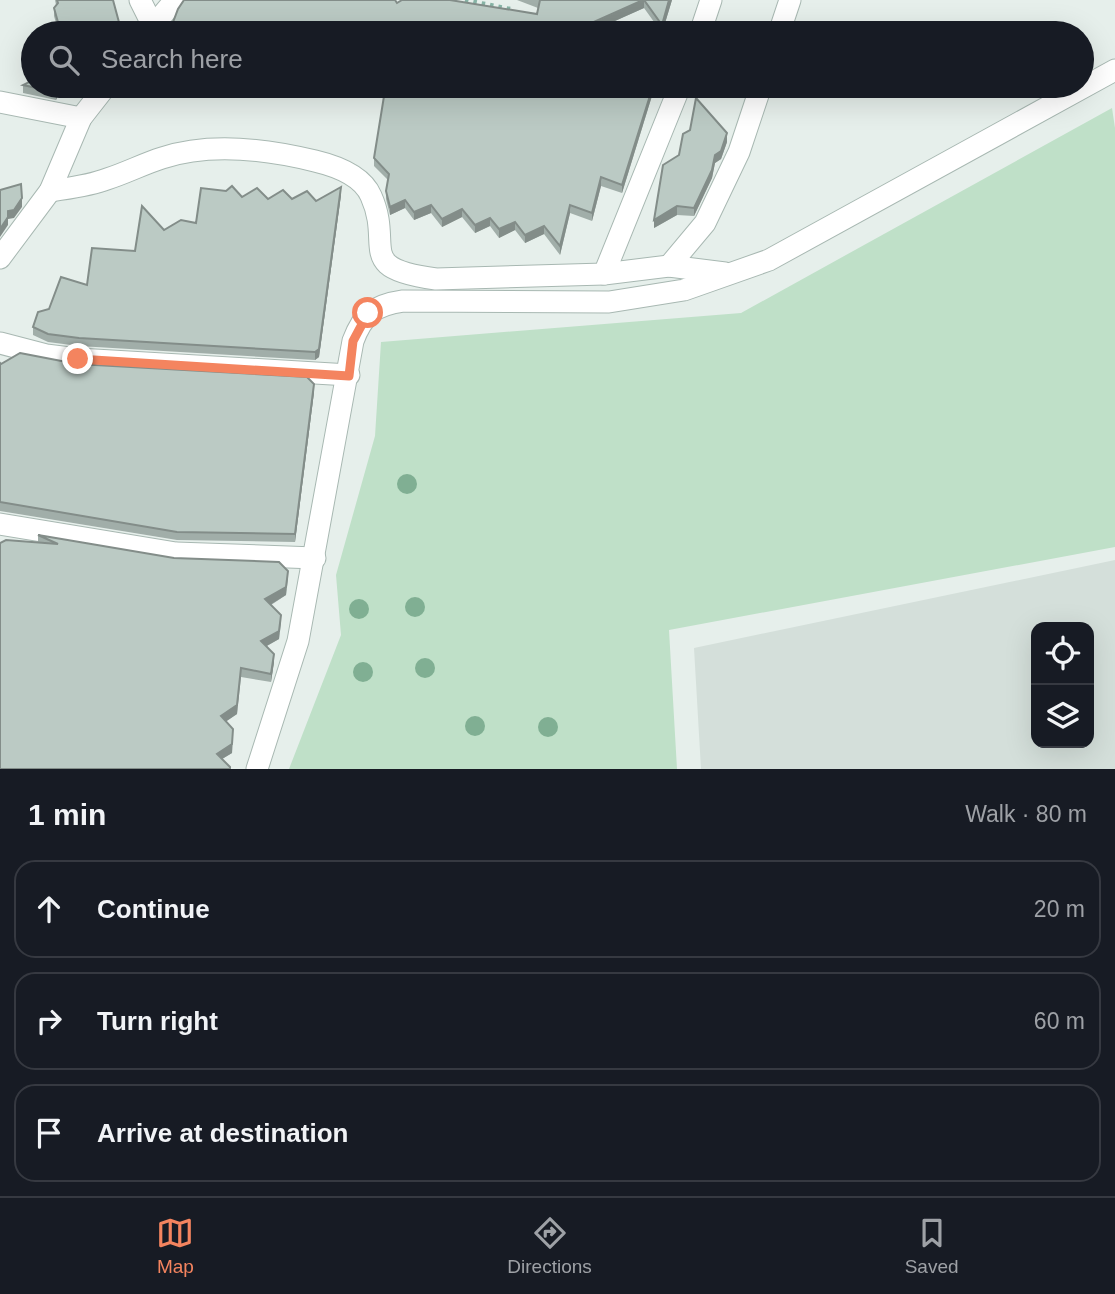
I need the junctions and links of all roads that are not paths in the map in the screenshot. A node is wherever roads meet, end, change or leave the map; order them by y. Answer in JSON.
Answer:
{"nodes":[{"id":1,"x":140,"y":0,"type":"edge"},
{"id":2,"x":175,"y":0,"type":"edge"},
{"id":3,"x":711,"y":0,"type":"edge"},
{"id":4,"x":790,"y":0,"type":"edge"},
{"id":5,"x":147,"y":21,"type":"edge"},
{"id":6,"x":158,"y":21,"type":"edge"},
{"id":7,"x":704,"y":21,"type":"edge"},
{"id":8,"x":783,"y":21,"type":"edge"},
{"id":9,"x":1115,"y":70,"type":"edge"},
{"id":10,"x":1094,"y":82,"type":"edge"},
{"id":11,"x":97,"y":98,"type":"edge"},
{"id":12,"x":675,"y":98,"type":"edge"},
{"id":13,"x":757,"y":98,"type":"edge"},
{"id":14,"x":1064,"y":98,"type":"edge"},
{"id":15,"x":0,"y":102,"type":"edge"},
{"id":16,"x":81,"y":118,"type":"junction"},
{"id":17,"x":50,"y":191,"type":"junction"},
{"id":18,"x":0,"y":258,"type":"edge"},
{"id":19,"x":669,"y":266,"type":"junction"},
{"id":20,"x":604,"y":274,"type":"junction"},
{"id":21,"x":732,"y":274,"type":"junction"},
{"id":22,"x":0,"y":343,"type":"edge"},
{"id":23,"x":349,"y":376,"type":"junction"},
{"id":24,"x":0,"y":524,"type":"edge"},
{"id":25,"x":315,"y":558,"type":"junction"},
{"id":26,"x":257,"y":769,"type":"edge"}],
"edges":[{"from":1,"to":5,"type":"lane"},
{"from":2,"to":6,"type":"lane"},
{"from":3,"to":7,"type":"lane"},
{"from":4,"to":8,"type":"lane"},
{"from":9,"to":10,"type":"lane"},
{"from":11,"to":16,"type":"lane"},
{"from":12,"to":20,"type":"lane"},
{"from":13,"to":19,"type":"lane"},
{"from":14,"to":21,"type":"lane"},
{"from":15,"to":16,"type":"lane"},
{"from":16,"to":17,"type":"lane"},
{"from":17,"to":18,"type":"lane"},
{"from":17,"to":20,"type":"lane"},
{"from":19,"to":20,"type":"lane"},
{"from":19,"to":21,"type":"lane"},
{"from":21,"to":23,"type":"lane"},
{"from":22,"to":23,"type":"lane"},
{"from":23,"to":25,"type":"lane"},
{"from":24,"to":25,"type":"lane"},
{"from":25,"to":26,"type":"lane"}]}
